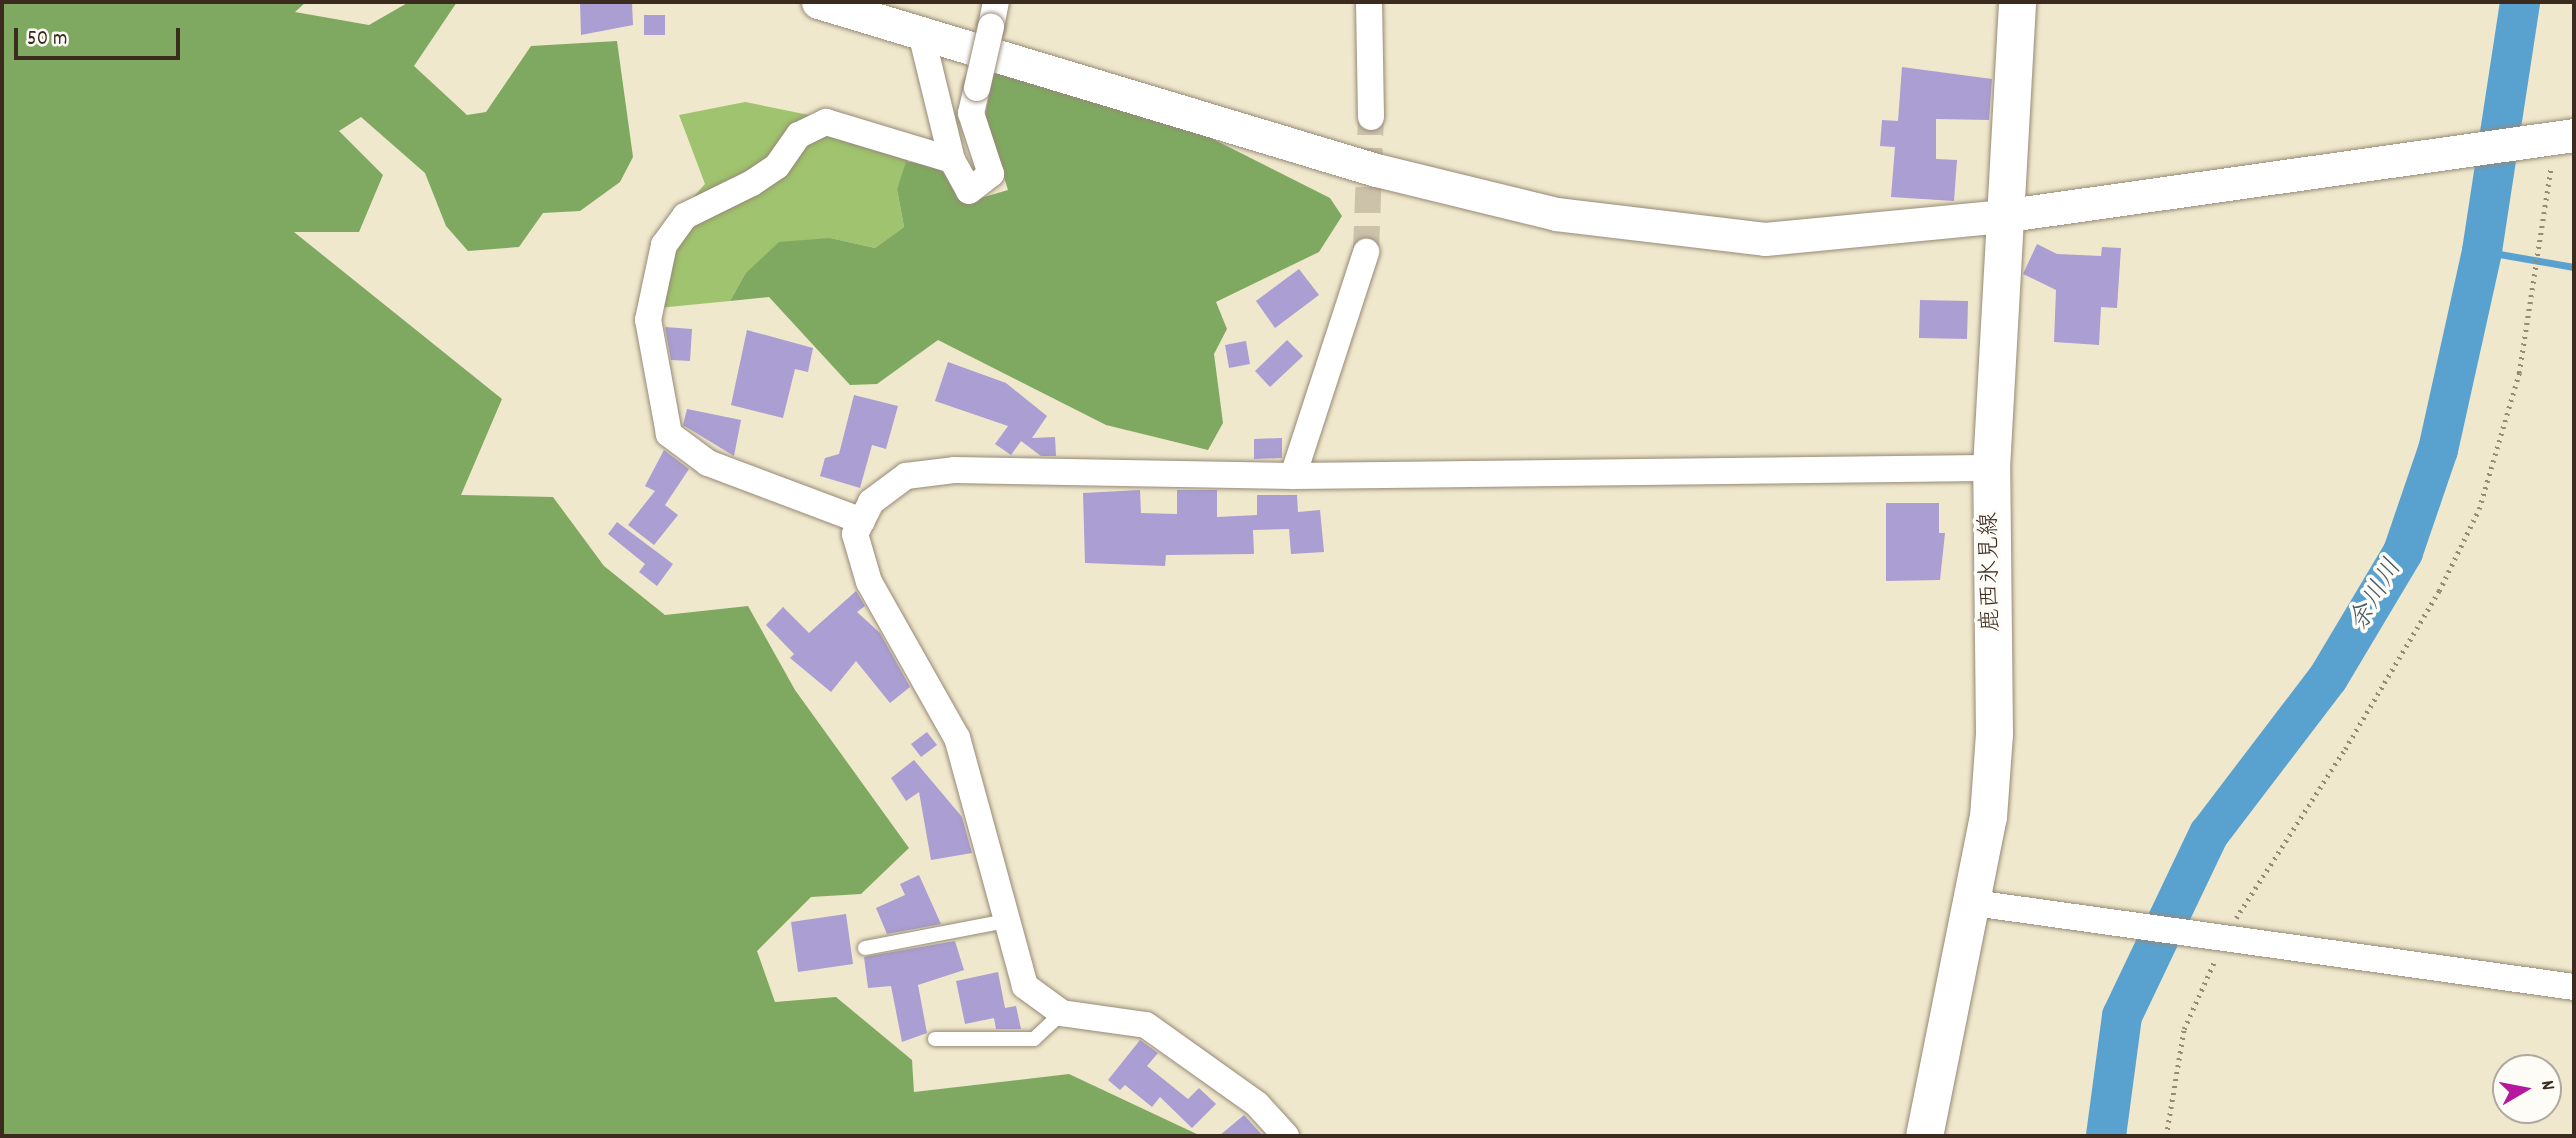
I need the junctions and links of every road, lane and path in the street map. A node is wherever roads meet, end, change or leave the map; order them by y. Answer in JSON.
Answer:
{"nodes":[{"id":1,"x":818,"y":2,"type":"edge"},
{"id":2,"x":1368,"y":2,"type":"edge"},
{"id":3,"x":2017,"y":2,"type":"edge"},
{"id":4,"x":993,"y":14,"type":"edge"},
{"id":5,"x":921,"y":33,"type":"junction"},
{"id":6,"x":1371,"y":117,"type":"tunnel mouth"},
{"id":7,"x":2565,"y":136,"type":"edge"},
{"id":8,"x":952,"y":160,"type":"junction"},
{"id":9,"x":2002,"y":216,"type":"junction"},
{"id":10,"x":1366,"y":252,"type":"tunnel mouth"},
{"id":11,"x":1991,"y":468,"type":"junction"},
{"id":12,"x":1293,"y":476,"type":"junction"},
{"id":13,"x":862,"y":521,"type":"junction"},
{"id":14,"x":1973,"y":904,"type":"junction"},
{"id":15,"x":1006,"y":921,"type":"junction"},
{"id":16,"x":2212,"y":937,"type":"junction"},
{"id":17,"x":865,"y":948,"type":"dead end"},
{"id":18,"x":2574,"y":987,"type":"edge"},
{"id":19,"x":1062,"y":1013,"type":"junction"},
{"id":20,"x":935,"y":1039,"type":"dead end"},
{"id":21,"x":1286,"y":1136,"type":"edge"},
{"id":22,"x":1924,"y":1136,"type":"edge"},
{"id":23,"x":2166,"y":1136,"type":"edge"}],
"edges":[{"from":1,"to":5,"type":"street"},
{"from":2,"to":6,"type":"street"},
{"from":3,"to":9,"type":"main road","name":"鹿西氷見線"},
{"from":4,"to":8,"type":"street","bridge":true},
{"from":5,"to":8,"type":"street"},
{"from":5,"to":9,"type":"street"},
{"from":7,"to":9,"type":"street"},
{"from":7,"to":16,"type":"path"},
{"from":8,"to":13,"type":"street"},
{"from":9,"to":11,"type":"main road","name":"鹿西氷見線"},
{"from":10,"to":12,"type":"street"},
{"from":11,"to":12,"type":"street"},
{"from":11,"to":14,"type":"main road","name":"鹿西氷見線"},
{"from":12,"to":13,"type":"street"},
{"from":13,"to":15,"type":"street"},
{"from":14,"to":16,"type":"street"},
{"from":14,"to":22,"type":"main road","name":"鹿西氷見線"},
{"from":15,"to":17,"type":"lane"},
{"from":15,"to":19,"type":"street"},
{"from":16,"to":18,"type":"street"},
{"from":16,"to":23,"type":"path"},
{"from":19,"to":20,"type":"lane"},
{"from":19,"to":21,"type":"street"}]}
